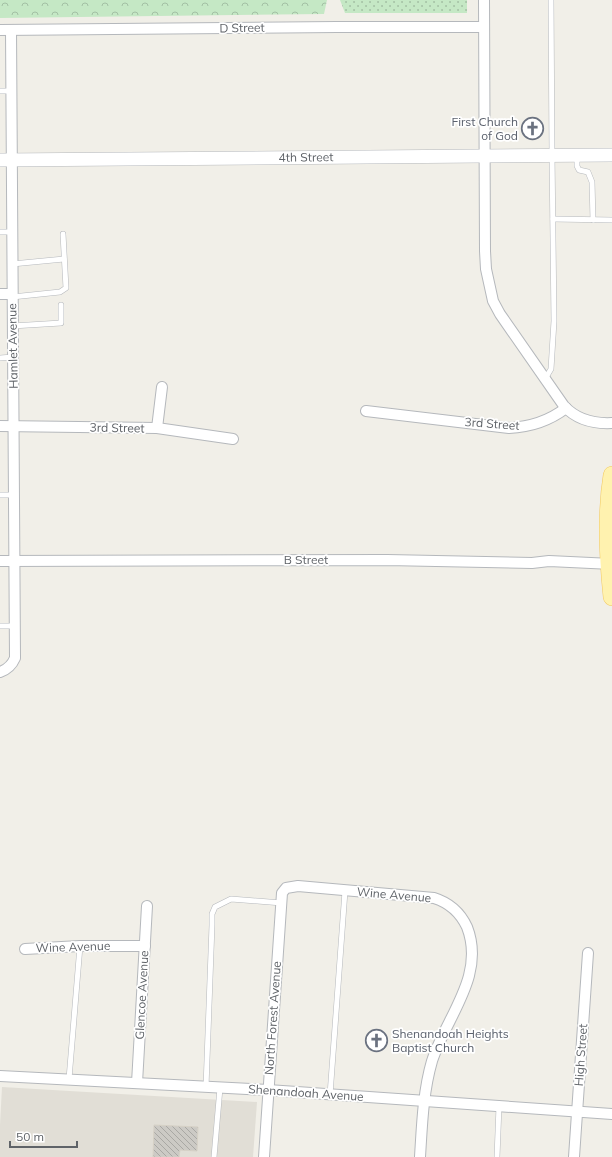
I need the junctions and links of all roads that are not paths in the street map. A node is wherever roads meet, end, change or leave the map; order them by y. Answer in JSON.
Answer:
{"nodes":[{"id":1,"x":484,"y":0,"type":"edge"},
{"id":2,"x":551,"y":0,"type":"edge"},
{"id":3,"x":484,"y":27,"type":"junction"},
{"id":4,"x":0,"y":30,"type":"edge"},
{"id":5,"x":11,"y":30,"type":"junction"},
{"id":6,"x":0,"y":91,"type":"edge"},
{"id":7,"x":11,"y":91,"type":"junction"},
{"id":8,"x":484,"y":155,"type":"junction"},
{"id":9,"x":552,"y":155,"type":"junction"},
{"id":10,"x":577,"y":155,"type":"junction"},
{"id":11,"x":612,"y":156,"type":"edge"},
{"id":12,"x":6,"y":160,"type":"edge"},
{"id":13,"x":553,"y":219,"type":"junction"},
{"id":14,"x":593,"y":220,"type":"junction"},
{"id":15,"x":612,"y":220,"type":"edge"},
{"id":16,"x":0,"y":232,"type":"edge"},
{"id":17,"x":12,"y":232,"type":"junction"},
{"id":18,"x":63,"y":234,"type":"dead end"},
{"id":19,"x":64,"y":259,"type":"junction"},
{"id":20,"x":12,"y":264,"type":"junction"},
{"id":21,"x":0,"y":294,"type":"edge"},
{"id":22,"x":12,"y":296,"type":"junction"},
{"id":23,"x":61,"y":306,"type":"dead end"},
{"id":24,"x":12,"y":326,"type":"junction"},
{"id":25,"x":0,"y":358,"type":"edge"},
{"id":26,"x":13,"y":358,"type":"junction"},
{"id":27,"x":545,"y":379,"type":"junction"},
{"id":28,"x":162,"y":387,"type":"dead end"},
{"id":29,"x":566,"y":408,"type":"junction"},
{"id":30,"x":366,"y":411,"type":"dead end"},
{"id":31,"x":612,"y":423,"type":"edge"},
{"id":32,"x":0,"y":426,"type":"edge"},
{"id":33,"x":14,"y":426,"type":"junction"},
{"id":34,"x":156,"y":428,"type":"junction"},
{"id":35,"x":233,"y":439,"type":"dead end"},
{"id":36,"x":612,"y":475,"type":"edge"},
{"id":37,"x":0,"y":495,"type":"edge"},
{"id":38,"x":14,"y":495,"type":"junction"},
{"id":39,"x":0,"y":561,"type":"edge"},
{"id":40,"x":15,"y":561,"type":"junction"},
{"id":41,"x":611,"y":564,"type":"edge"},
{"id":42,"x":612,"y":597,"type":"edge"},
{"id":43,"x":0,"y":626,"type":"edge"},
{"id":44,"x":15,"y":626,"type":"junction"},
{"id":45,"x":0,"y":672,"type":"edge"},
{"id":46,"x":345,"y":891,"type":"junction"},
{"id":47,"x":282,"y":903,"type":"junction"},
{"id":48,"x":147,"y":906,"type":"dead end"},
{"id":49,"x":80,"y":946,"type":"junction"},
{"id":50,"x":145,"y":946,"type":"junction"},
{"id":51,"x":25,"y":949,"type":"dead end"},
{"id":52,"x":588,"y":953,"type":"dead end"},
{"id":53,"x":0,"y":1076,"type":"edge"},
{"id":54,"x":69,"y":1079,"type":"junction"},
{"id":55,"x":137,"y":1083,"type":"junction"},
{"id":56,"x":206,"y":1087,"type":"junction"},
{"id":57,"x":220,"y":1088,"type":"junction"},
{"id":58,"x":268,"y":1090,"type":"junction"},
{"id":59,"x":330,"y":1095,"type":"junction"},
{"id":60,"x":425,"y":1102,"type":"junction"},
{"id":61,"x":499,"y":1106,"type":"junction"},
{"id":62,"x":578,"y":1112,"type":"junction"},
{"id":63,"x":612,"y":1114,"type":"edge"},
{"id":64,"x":214,"y":1157,"type":"edge"},
{"id":65,"x":264,"y":1157,"type":"edge"},
{"id":66,"x":420,"y":1157,"type":"edge"},
{"id":67,"x":497,"y":1157,"type":"edge"},
{"id":68,"x":574,"y":1157,"type":"edge"}],
"edges":[{"from":1,"to":3,"type":"street"},
{"from":2,"to":9,"type":"lane"},
{"from":3,"to":5,"type":"street","name":"D Street"},
{"from":3,"to":8,"type":"street"},
{"from":4,"to":5,"type":"street","name":"D Street"},
{"from":5,"to":7,"type":"street","name":"Hamlet Avenue"},
{"from":6,"to":7,"type":"lane"},
{"from":7,"to":12,"type":"street","name":"Hamlet Avenue"},
{"from":8,"to":9,"type":"street","name":"4th Street"},
{"from":8,"to":12,"type":"street","name":"4th Street"},
{"from":8,"to":27,"type":"street"},
{"from":9,"to":10,"type":"street","name":"4th Street"},
{"from":9,"to":13,"type":"lane"},
{"from":10,"to":11,"type":"street","name":"4th Street"},
{"from":10,"to":14,"type":"lane"},
{"from":12,"to":17,"type":"street","name":"Hamlet Avenue"},
{"from":13,"to":14,"type":"lane"},
{"from":13,"to":27,"type":"lane"},
{"from":14,"to":15,"type":"lane"},
{"from":16,"to":17,"type":"lane"},
{"from":17,"to":20,"type":"street","name":"Hamlet Avenue"},
{"from":18,"to":19,"type":"lane"},
{"from":19,"to":20,"type":"lane"},
{"from":19,"to":22,"type":"lane"},
{"from":20,"to":22,"type":"street","name":"Hamlet Avenue"},
{"from":21,"to":22,"type":"street"},
{"from":22,"to":24,"type":"street","name":"Hamlet Avenue"},
{"from":23,"to":24,"type":"lane"},
{"from":24,"to":26,"type":"street","name":"Hamlet Avenue"},
{"from":25,"to":26,"type":"lane"},
{"from":26,"to":33,"type":"street","name":"Hamlet Avenue"},
{"from":27,"to":29,"type":"street"},
{"from":28,"to":34,"type":"street"},
{"from":29,"to":30,"type":"street","name":"3rd Street"},
{"from":29,"to":31,"type":"street"},
{"from":32,"to":33,"type":"street","name":"3rd Street"},
{"from":33,"to":34,"type":"street","name":"3rd Street"},
{"from":33,"to":38,"type":"street","name":"Hamlet Avenue"},
{"from":34,"to":35,"type":"street","name":"3rd Street"},
{"from":36,"to":41,"type":"main road"},
{"from":37,"to":38,"type":"lane"},
{"from":38,"to":40,"type":"street","name":"Hamlet Avenue"},
{"from":39,"to":40,"type":"street","name":"B Street"},
{"from":40,"to":41,"type":"street","name":"B Street"},
{"from":40,"to":44,"type":"street","name":"Hamlet Avenue"},
{"from":41,"to":42,"type":"main road"},
{"from":43,"to":44,"type":"lane"},
{"from":44,"to":45,"type":"street","name":"Hamlet Avenue"},
{"from":46,"to":47,"type":"street","name":"Wine Avenue"},
{"from":46,"to":59,"type":"lane"},
{"from":46,"to":60,"type":"street","name":"Wine Avenue"},
{"from":47,"to":56,"type":"lane"},
{"from":47,"to":58,"type":"street","name":"North Forest Avenue"},
{"from":48,"to":50,"type":"street","name":"Glencoe Avenue"},
{"from":49,"to":50,"type":"street","name":"Wine Avenue"},
{"from":49,"to":51,"type":"street","name":"Wine Avenue"},
{"from":49,"to":54,"type":"lane"},
{"from":50,"to":55,"type":"street","name":"Glencoe Avenue"},
{"from":52,"to":62,"type":"street","name":"High Street"},
{"from":53,"to":54,"type":"street","name":"Shenandoah Avenue"},
{"from":54,"to":55,"type":"street","name":"Shenandoah Avenue"},
{"from":55,"to":56,"type":"street","name":"Shenandoah Avenue"},
{"from":56,"to":57,"type":"street","name":"Shenandoah Avenue"},
{"from":57,"to":58,"type":"street","name":"Shenandoah Avenue"},
{"from":57,"to":64,"type":"lane"},
{"from":58,"to":59,"type":"street","name":"Shenandoah Avenue"},
{"from":58,"to":65,"type":"street","name":"North Forest Avenue"},
{"from":59,"to":60,"type":"street","name":"Shenandoah Avenue"},
{"from":60,"to":61,"type":"street","name":"Shenandoah Avenue"},
{"from":60,"to":66,"type":"street","name":"Wine Avenue"},
{"from":61,"to":62,"type":"street","name":"Shenandoah Avenue"},
{"from":61,"to":67,"type":"lane"},
{"from":62,"to":63,"type":"street","name":"Shenandoah Avenue"},
{"from":62,"to":68,"type":"street","name":"High Street"}]}
